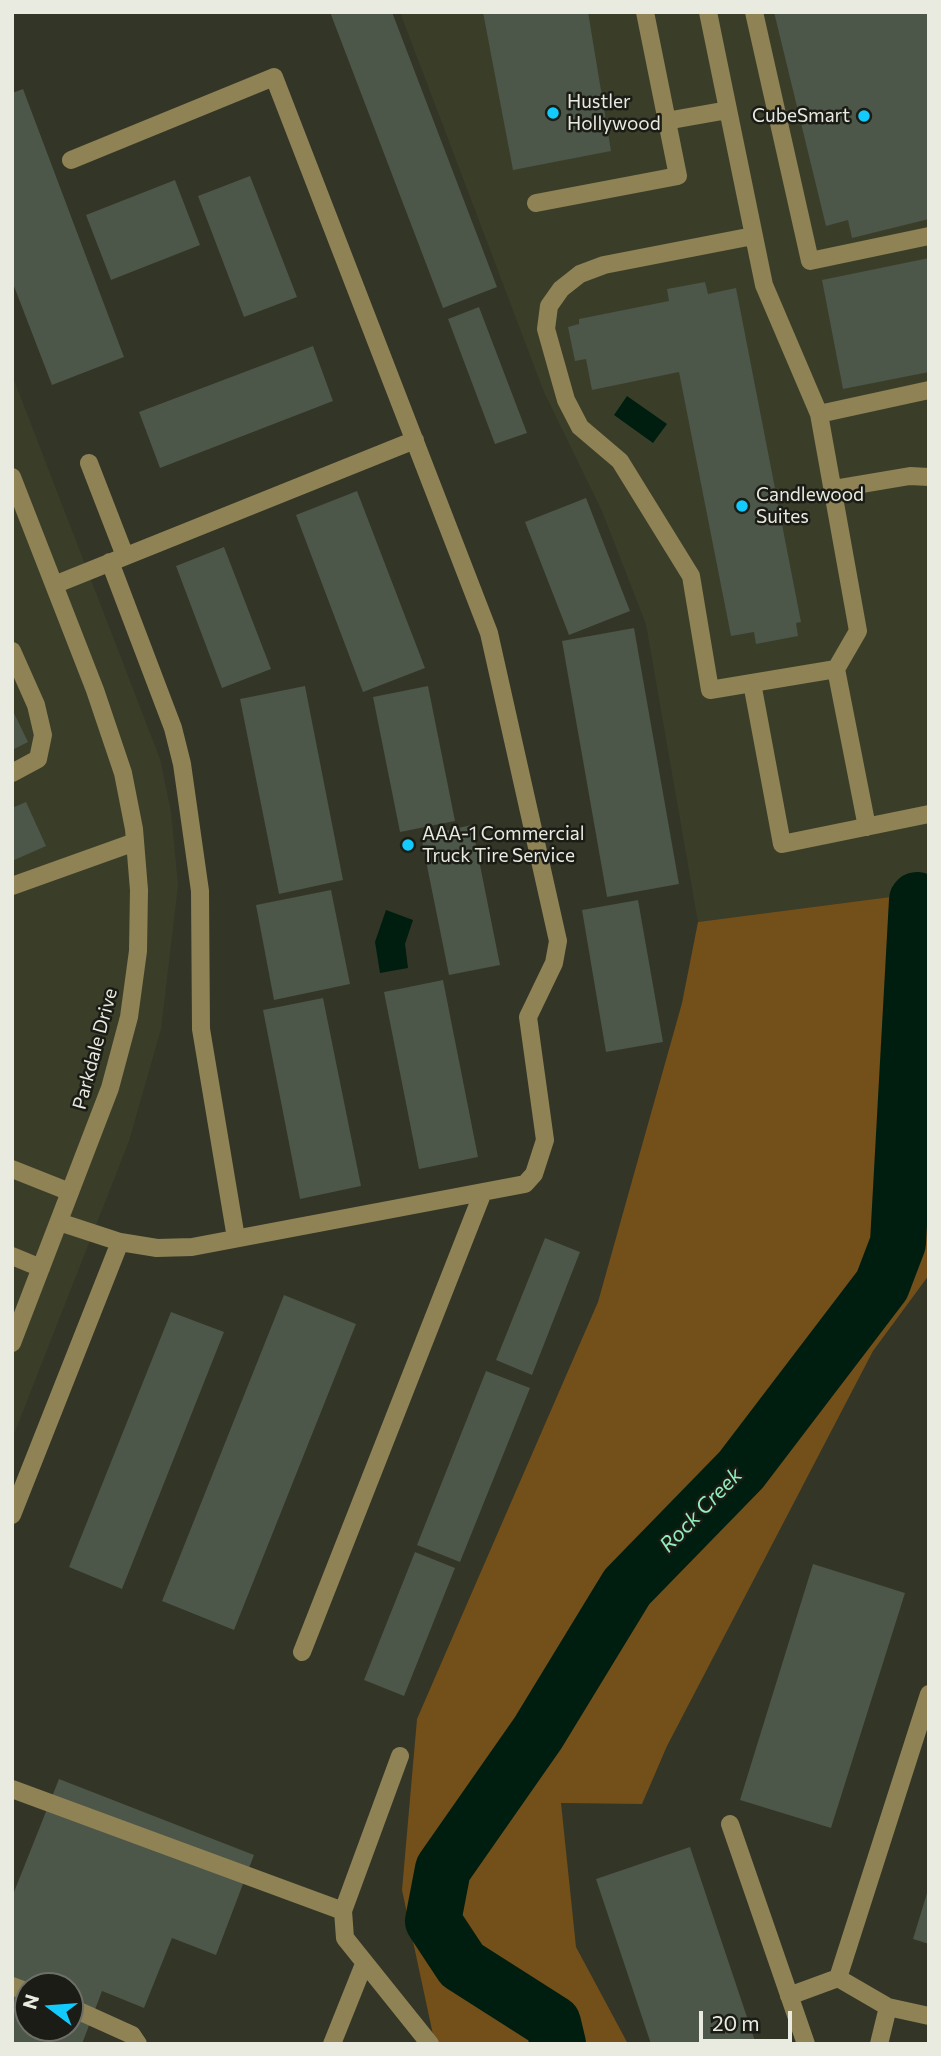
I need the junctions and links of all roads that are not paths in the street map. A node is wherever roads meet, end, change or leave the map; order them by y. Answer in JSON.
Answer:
{"nodes":[{"id":1,"x":645,"y":12,"type":"edge"},
{"id":2,"x":708,"y":12,"type":"edge"},
{"id":3,"x":754,"y":12,"type":"edge"},
{"id":4,"x":728,"y":110,"type":"junction"},
{"id":5,"x":666,"y":121,"type":"junction"},
{"id":6,"x":71,"y":160,"type":"dead end"},
{"id":7,"x":536,"y":203,"type":"dead end"},
{"id":8,"x":753,"y":236,"type":"junction"},
{"id":9,"x":929,"y":236,"type":"edge"},
{"id":10,"x":929,"y":390,"type":"edge"},
{"id":11,"x":819,"y":414,"type":"junction"},
{"id":12,"x":415,"y":440,"type":"junction"},
{"id":13,"x":89,"y":463,"type":"dead end"},
{"id":14,"x":12,"y":477,"type":"edge"},
{"id":15,"x":929,"y":477,"type":"edge"},
{"id":16,"x":832,"y":488,"type":"junction"},
{"id":17,"x":117,"y":559,"type":"junction"},
{"id":18,"x":54,"y":585,"type":"junction"},
{"id":19,"x":12,"y":651,"type":"edge"},
{"id":20,"x":836,"y":669,"type":"junction"},
{"id":21,"x":752,"y":683,"type":"junction"},
{"id":22,"x":12,"y":773,"type":"edge"},
{"id":23,"x":929,"y":814,"type":"edge"},
{"id":24,"x":867,"y":827,"type":"junction"},
{"id":25,"x":135,"y":842,"type":"junction"},
{"id":26,"x":12,"y":886,"type":"edge"},
{"id":27,"x":12,"y":1169,"type":"edge"},
{"id":28,"x":70,"y":1192,"type":"junction"},
{"id":29,"x":483,"y":1192,"type":"junction"},
{"id":30,"x":59,"y":1222,"type":"junction"},
{"id":31,"x":236,"y":1238,"type":"junction"},
{"id":32,"x":120,"y":1242,"type":"junction"},
{"id":33,"x":12,"y":1256,"type":"edge"},
{"id":34,"x":41,"y":1268,"type":"junction"},
{"id":35,"x":12,"y":1343,"type":"edge"},
{"id":36,"x":12,"y":1515,"type":"edge"},
{"id":37,"x":302,"y":1653,"type":"dead end"},
{"id":38,"x":929,"y":1694,"type":"edge"},
{"id":39,"x":400,"y":1756,"type":"dead end"},
{"id":40,"x":12,"y":1789,"type":"edge"},
{"id":41,"x":730,"y":1824,"type":"dead end"},
{"id":42,"x":343,"y":1911,"type":"junction"},
{"id":43,"x":364,"y":1964,"type":"junction"},
{"id":44,"x":838,"y":1978,"type":"junction"},
{"id":45,"x":789,"y":1996,"type":"junction"},
{"id":46,"x":888,"y":2007,"type":"junction"},
{"id":47,"x":84,"y":2013,"type":"edge"},
{"id":48,"x":929,"y":2016,"type":"edge"},
{"id":49,"x":138,"y":2044,"type":"edge"},
{"id":50,"x":332,"y":2044,"type":"edge"},
{"id":51,"x":430,"y":2044,"type":"edge"},
{"id":52,"x":806,"y":2044,"type":"edge"},
{"id":53,"x":878,"y":2044,"type":"edge"}],
"edges":[{"from":1,"to":5,"type":"street"},
{"from":2,"to":4,"type":"street"},
{"from":3,"to":9,"type":"street"},
{"from":4,"to":5,"type":"street"},
{"from":4,"to":8,"type":"street"},
{"from":5,"to":7,"type":"street"},
{"from":6,"to":12,"type":"street"},
{"from":8,"to":11,"type":"street"},
{"from":8,"to":21,"type":"street"},
{"from":10,"to":11,"type":"street"},
{"from":11,"to":16,"type":"street"},
{"from":12,"to":17,"type":"street"},
{"from":12,"to":29,"type":"street"},
{"from":13,"to":17,"type":"street"},
{"from":14,"to":18,"type":"street","name":"Parkdale Drive"},
{"from":15,"to":16,"type":"street"},
{"from":16,"to":20,"type":"street"},
{"from":17,"to":18,"type":"street"},
{"from":17,"to":31,"type":"street"},
{"from":18,"to":25,"type":"street","name":"Parkdale Drive"},
{"from":19,"to":22,"type":"street"},
{"from":20,"to":21,"type":"street"},
{"from":20,"to":24,"type":"street"},
{"from":21,"to":24,"type":"street"},
{"from":23,"to":24,"type":"street"},
{"from":25,"to":26,"type":"street"},
{"from":25,"to":28,"type":"street","name":"Parkdale Drive"},
{"from":27,"to":28,"type":"street"},
{"from":28,"to":30,"type":"street","name":"Parkdale Drive"},
{"from":29,"to":31,"type":"street"},
{"from":29,"to":37,"type":"street"},
{"from":30,"to":32,"type":"street"},
{"from":30,"to":34,"type":"street","name":"Parkdale Drive"},
{"from":31,"to":32,"type":"street"},
{"from":32,"to":36,"type":"street"},
{"from":33,"to":34,"type":"street"},
{"from":34,"to":35,"type":"street","name":"Parkdale Drive"},
{"from":38,"to":44,"type":"street"},
{"from":39,"to":42,"type":"street"},
{"from":40,"to":42,"type":"street"},
{"from":41,"to":45,"type":"street"},
{"from":42,"to":43,"type":"street"},
{"from":43,"to":50,"type":"street"},
{"from":43,"to":51,"type":"street"},
{"from":44,"to":45,"type":"street"},
{"from":44,"to":46,"type":"street"},
{"from":45,"to":52,"type":"street"},
{"from":46,"to":48,"type":"street"},
{"from":46,"to":53,"type":"street"},
{"from":47,"to":49,"type":"street"}]}
